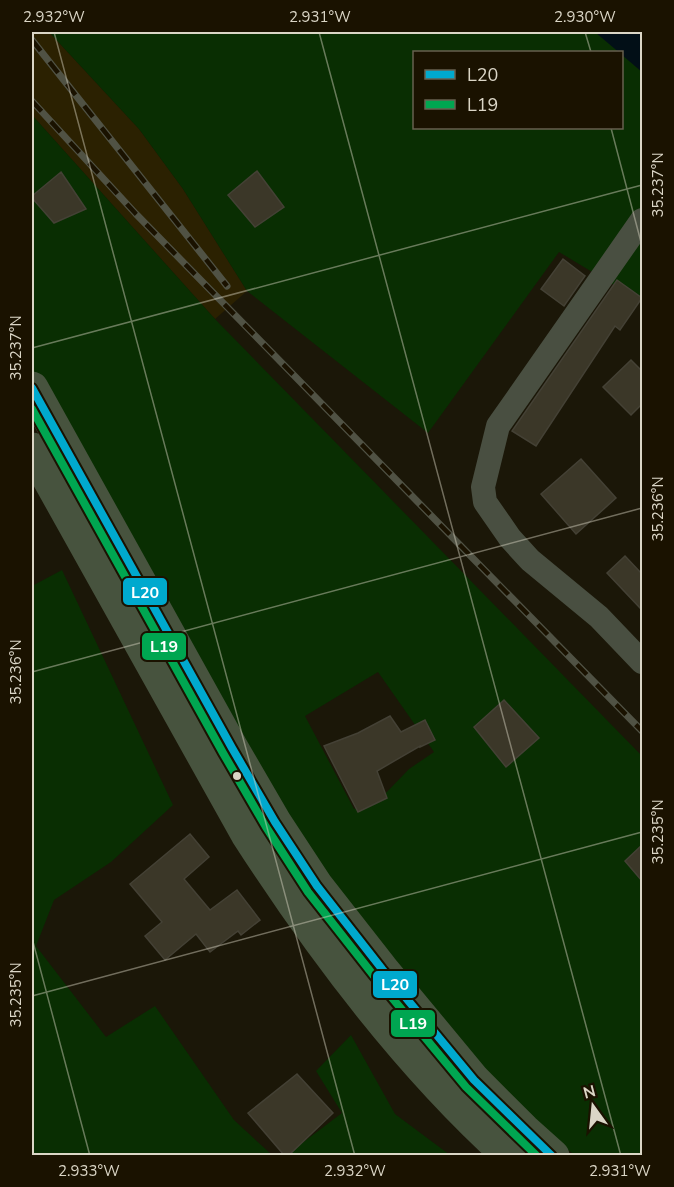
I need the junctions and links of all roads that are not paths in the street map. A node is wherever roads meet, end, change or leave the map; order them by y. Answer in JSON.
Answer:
{"nodes":[{"id":1,"x":642,"y":220,"type":"edge"},
{"id":2,"x":32,"y":388,"type":"edge"},
{"id":3,"x":32,"y":449,"type":"edge"},
{"id":4,"x":642,"y":662,"type":"edge"},
{"id":5,"x":509,"y":1155,"type":"edge"},
{"id":6,"x":553,"y":1155,"type":"edge"}],
"edges":[{"from":1,"to":4,"type":"street"},
{"from":2,"to":6,"type":"highway"},
{"from":3,"to":5,"type":"highway"}]}
